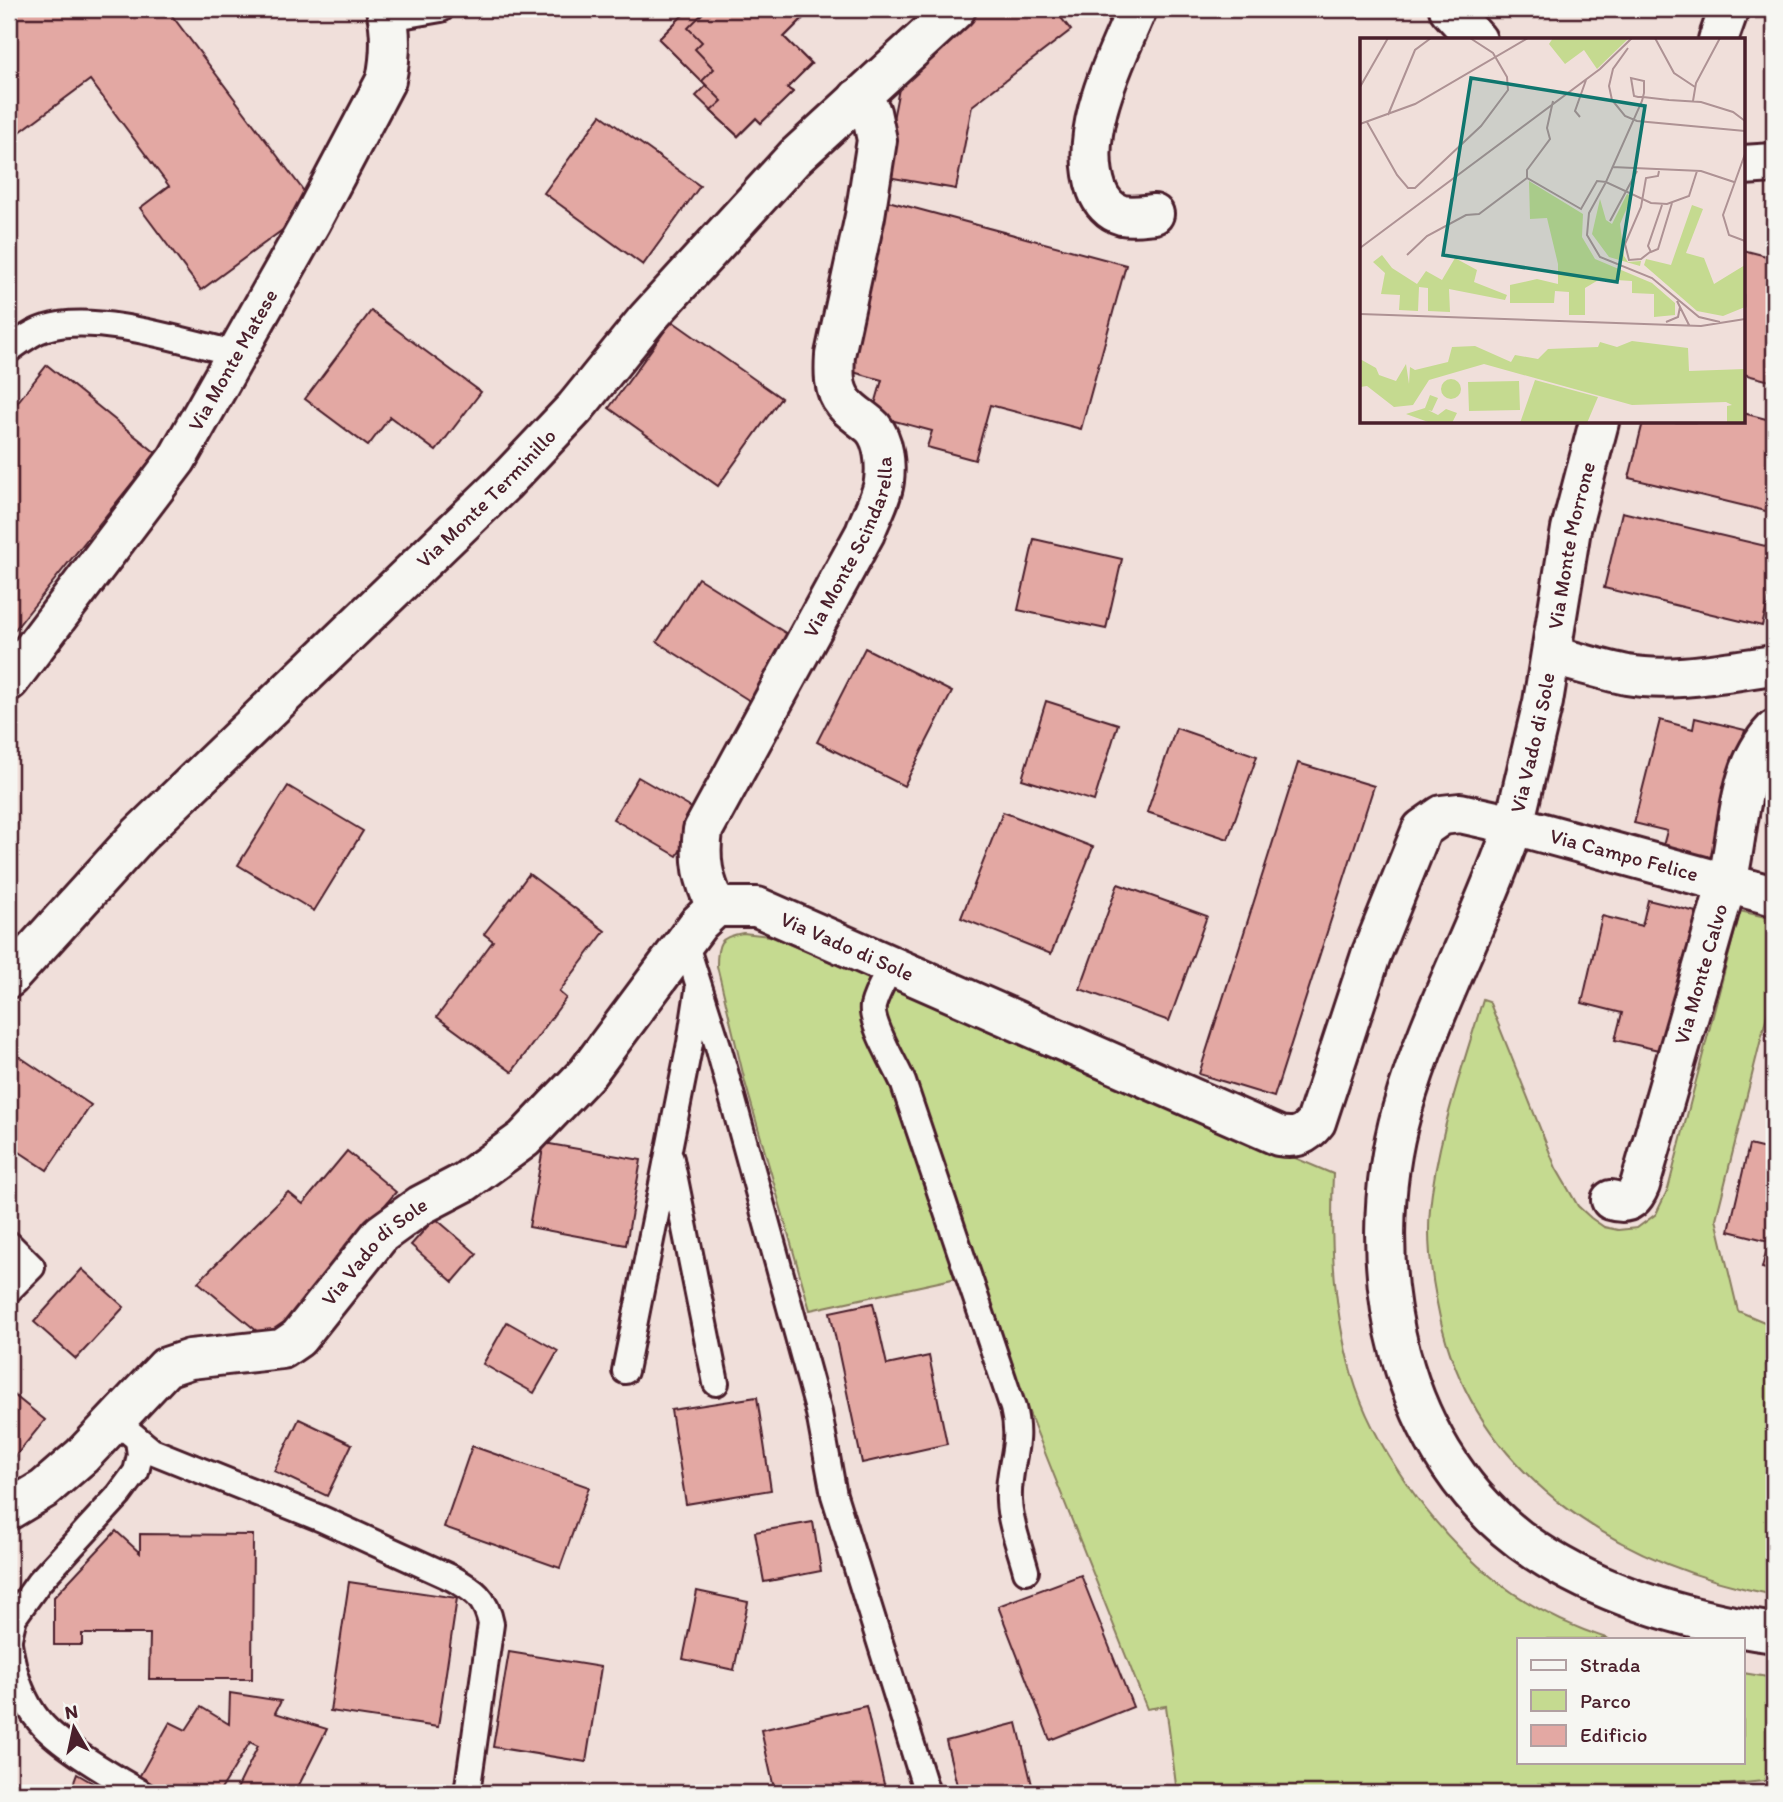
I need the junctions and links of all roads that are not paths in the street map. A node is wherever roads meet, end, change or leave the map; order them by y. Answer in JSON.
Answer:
{"nodes":[{"id":1,"x":441,"y":9,"type":"edge"},
{"id":2,"x":956,"y":9,"type":"edge"},
{"id":3,"x":1136,"y":9,"type":"edge"},
{"id":4,"x":1449,"y":9,"type":"edge"},
{"id":5,"x":1729,"y":9,"type":"edge"},
{"id":6,"x":387,"y":13,"type":"edge"},
{"id":7,"x":1475,"y":38,"type":"edge"},
{"id":8,"x":1719,"y":38,"type":"edge"},
{"id":9,"x":858,"y":98,"type":"junction"},
{"id":10,"x":1774,"y":163,"type":"edge"},
{"id":11,"x":1744,"y":165,"type":"edge"},
{"id":12,"x":1154,"y":214,"type":"dead end"},
{"id":13,"x":9,"y":351,"type":"edge"},
{"id":14,"x":238,"y":354,"type":"junction"},
{"id":15,"x":1598,"y":424,"type":"edge"},
{"id":16,"x":1552,"y":656,"type":"junction"},
{"id":17,"x":1774,"y":665,"type":"edge"},
{"id":18,"x":9,"y":681,"type":"edge"},
{"id":19,"x":1774,"y":730,"type":"edge"},
{"id":20,"x":1514,"y":825,"type":"junction"},
{"id":21,"x":1727,"y":883,"type":"junction"},
{"id":22,"x":1774,"y":896,"type":"edge"},
{"id":23,"x":716,"y":907,"type":"junction"},
{"id":24,"x":685,"y":942,"type":"junction"},
{"id":25,"x":891,"y":966,"type":"junction"},
{"id":26,"x":9,"y":978,"type":"edge"},
{"id":27,"x":699,"y":983,"type":"junction"},
{"id":28,"x":669,"y":1148,"type":"junction"},
{"id":29,"x":1611,"y":1200,"type":"dead end"},
{"id":30,"x":9,"y":1244,"type":"edge"},
{"id":31,"x":9,"y":1290,"type":"edge"},
{"id":32,"x":625,"y":1370,"type":"dead end"},
{"id":33,"x":716,"y":1383,"type":"dead end"},
{"id":34,"x":126,"y":1430,"type":"junction"},
{"id":35,"x":9,"y":1510,"type":"edge"},
{"id":36,"x":1026,"y":1571,"type":"dead end"},
{"id":37,"x":1774,"y":1633,"type":"edge"},
{"id":38,"x":9,"y":1641,"type":"edge"},
{"id":39,"x":142,"y":1793,"type":"edge"},
{"id":40,"x":467,"y":1793,"type":"edge"},
{"id":41,"x":927,"y":1793,"type":"edge"}],
"edges":[{"from":1,"to":6,"type":"lane"},
{"from":2,"to":9,"type":"street","name":"Via Monte Terminillo"},
{"from":3,"to":12,"type":"street"},
{"from":4,"to":7,"type":"street"},
{"from":5,"to":8,"type":"street"},
{"from":6,"to":14,"type":"street","name":"Via Monte Matese"},
{"from":9,"to":23,"type":"street","name":"Via Monte Scindarella"},
{"from":9,"to":26,"type":"street","name":"Via Monte Terminillo"},
{"from":10,"to":11,"type":"street"},
{"from":13,"to":14,"type":"lane"},
{"from":14,"to":18,"type":"street","name":"Via Monte Matese"},
{"from":15,"to":16,"type":"street","name":"Via Monte Morrone"},
{"from":16,"to":17,"type":"street","name":"Via Monte Morrone"},
{"from":16,"to":20,"type":"street","name":"Via Vado di Sole"},
{"from":19,"to":21,"type":"street","name":"Via Monte Calvo"},
{"from":20,"to":21,"type":"street","name":"Via Campo Felice"},
{"from":20,"to":25,"type":"street","name":"Via Vado di Sole"},
{"from":20,"to":37,"type":"street"},
{"from":21,"to":22,"type":"street","name":"Via Campo Felice"},
{"from":21,"to":29,"type":"street","name":"Via Monte Calvo"},
{"from":23,"to":24,"type":"street","name":"Via Vado di Sole"},
{"from":23,"to":25,"type":"street","name":"Via Vado di Sole"},
{"from":24,"to":27,"type":"lane"},
{"from":24,"to":34,"type":"street","name":"Via Vado di Sole"},
{"from":25,"to":36,"type":"lane"},
{"from":27,"to":28,"type":"lane"},
{"from":27,"to":41,"type":"lane"},
{"from":28,"to":32,"type":"lane"},
{"from":28,"to":33,"type":"lane"},
{"from":30,"to":31,"type":"lane"},
{"from":34,"to":35,"type":"street","name":"Via Vado di Sole"},
{"from":34,"to":38,"type":"lane"},
{"from":34,"to":40,"type":"lane"},
{"from":38,"to":39,"type":"lane"}]}
